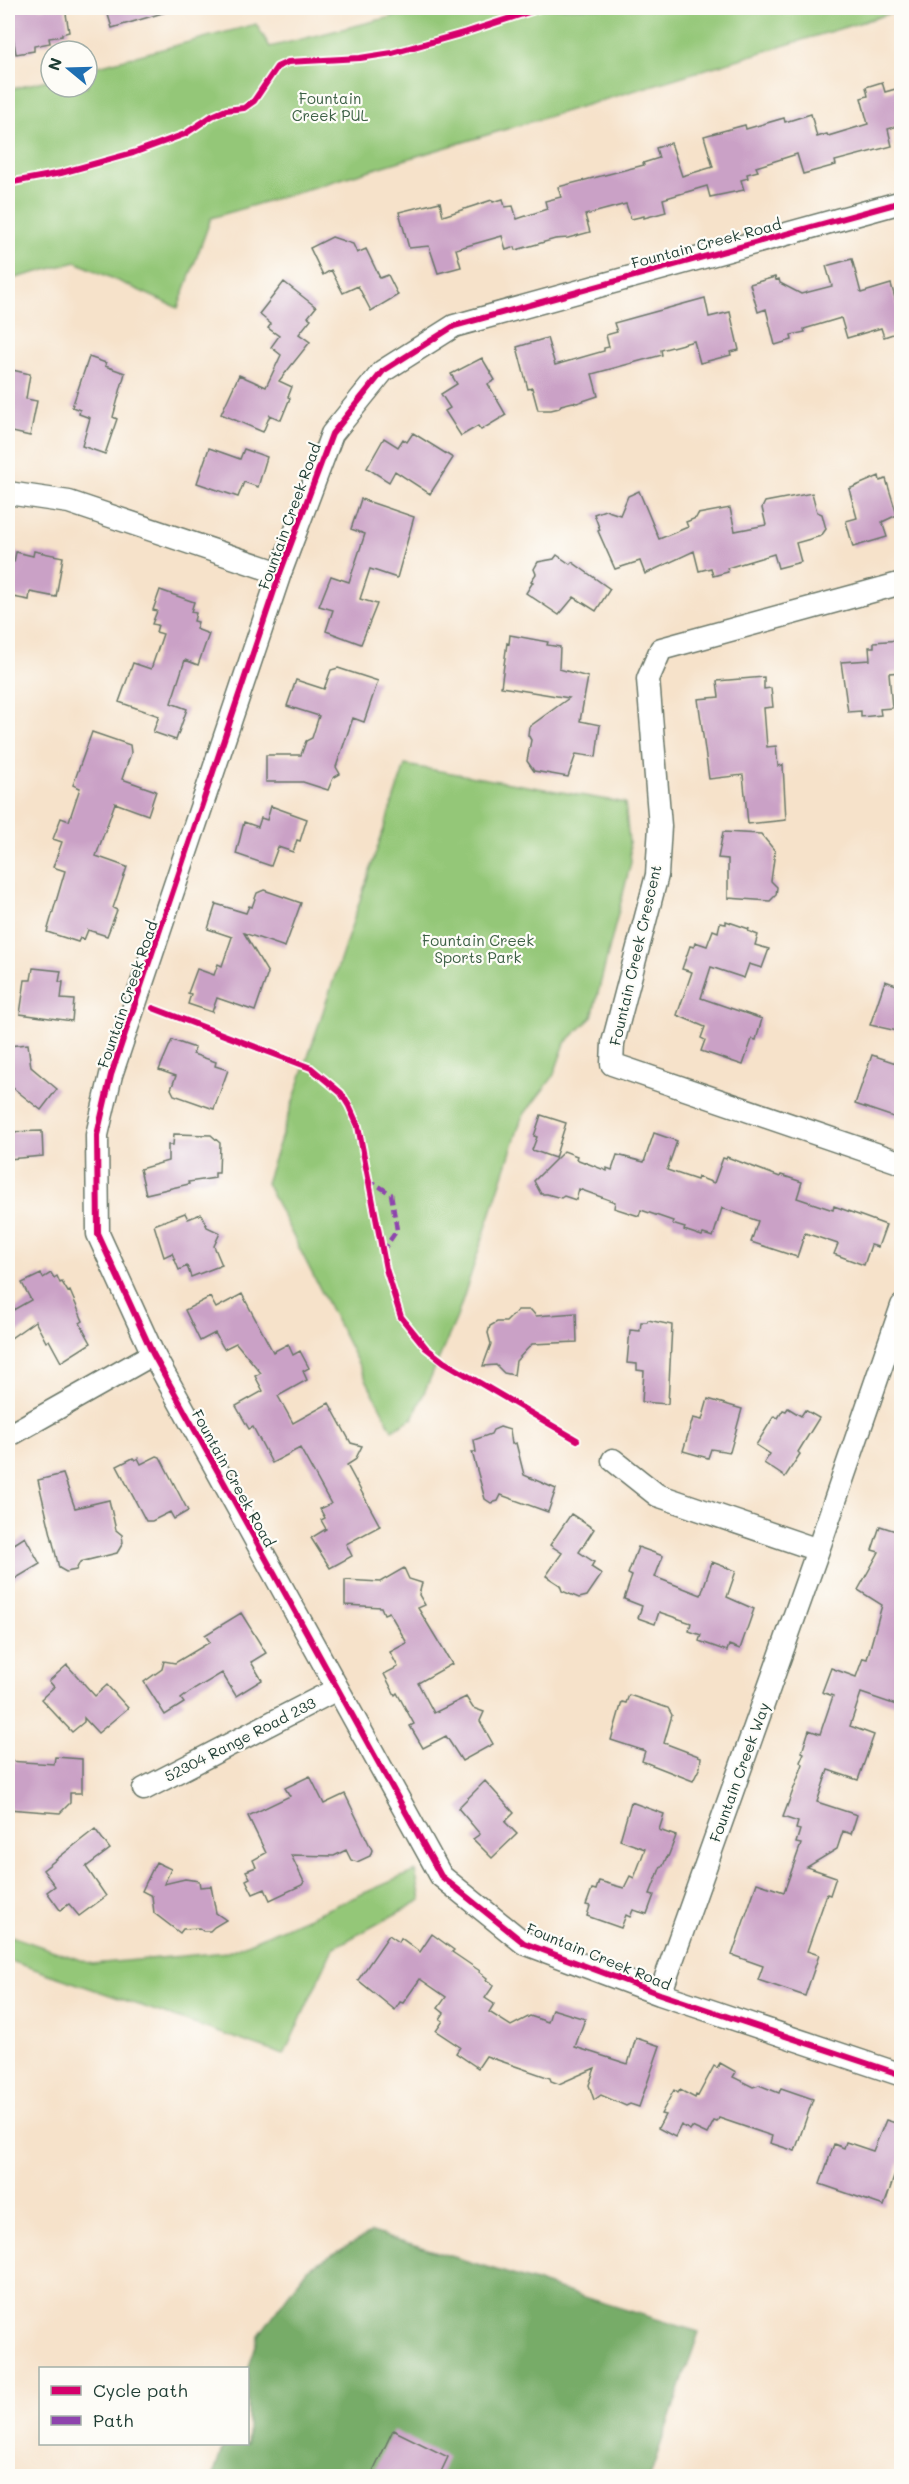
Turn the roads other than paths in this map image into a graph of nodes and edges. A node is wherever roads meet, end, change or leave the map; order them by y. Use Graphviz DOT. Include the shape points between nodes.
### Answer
graph roads {
  1 [pos="902,202"];
  2 [pos="8,493"];
  3 [pos="280,573"];
  4 [pos="902,583"];
  5 [pos="902,1163"];
  6 [pos="902,1306"];
  7 [pos="153,1354"];
  8 [pos="8,1436"];
  9 [pos="613,1460"];
  10 [pos="818,1550"];
  11 [pos="337,1689"];
  12 [pos="144,1789"];
  13 [pos="660,1994"];
  14 [pos="902,2075"];
  1 -- 3 [label="street, Fountain Creek Road" via="454,326 383,371 332,434"];
  2 -- 3 [label="street, Fountain Creek Road" via="69,502"];
  3 -- 7 [label="street, Fountain Creek Road" via="111,1075 97,1135 98,1234"];
  4 -- 5 [label="street, Fountain Creek Crescent" via="661,649 648,679 660,826 657,875 613,1043 612,1064"];
  6 -- 10 [label="street, Fountain Creek Way"];
  7 -- 8 [label="street"];
  7 -- 11 [label="street, Fountain Creek Road"];
  9 -- 10 [label="street" via="657,1495"];
  10 -- 13 [label="street, Fountain Creek Way"];
  11 -- 12 [label="street, 52304 Range Road 233"];
  11 -- 13 [label="street, Fountain Creek Road" via="441,1876 524,1943"];
  13 -- 14 [label="street, Fountain Creek Road"];
}
